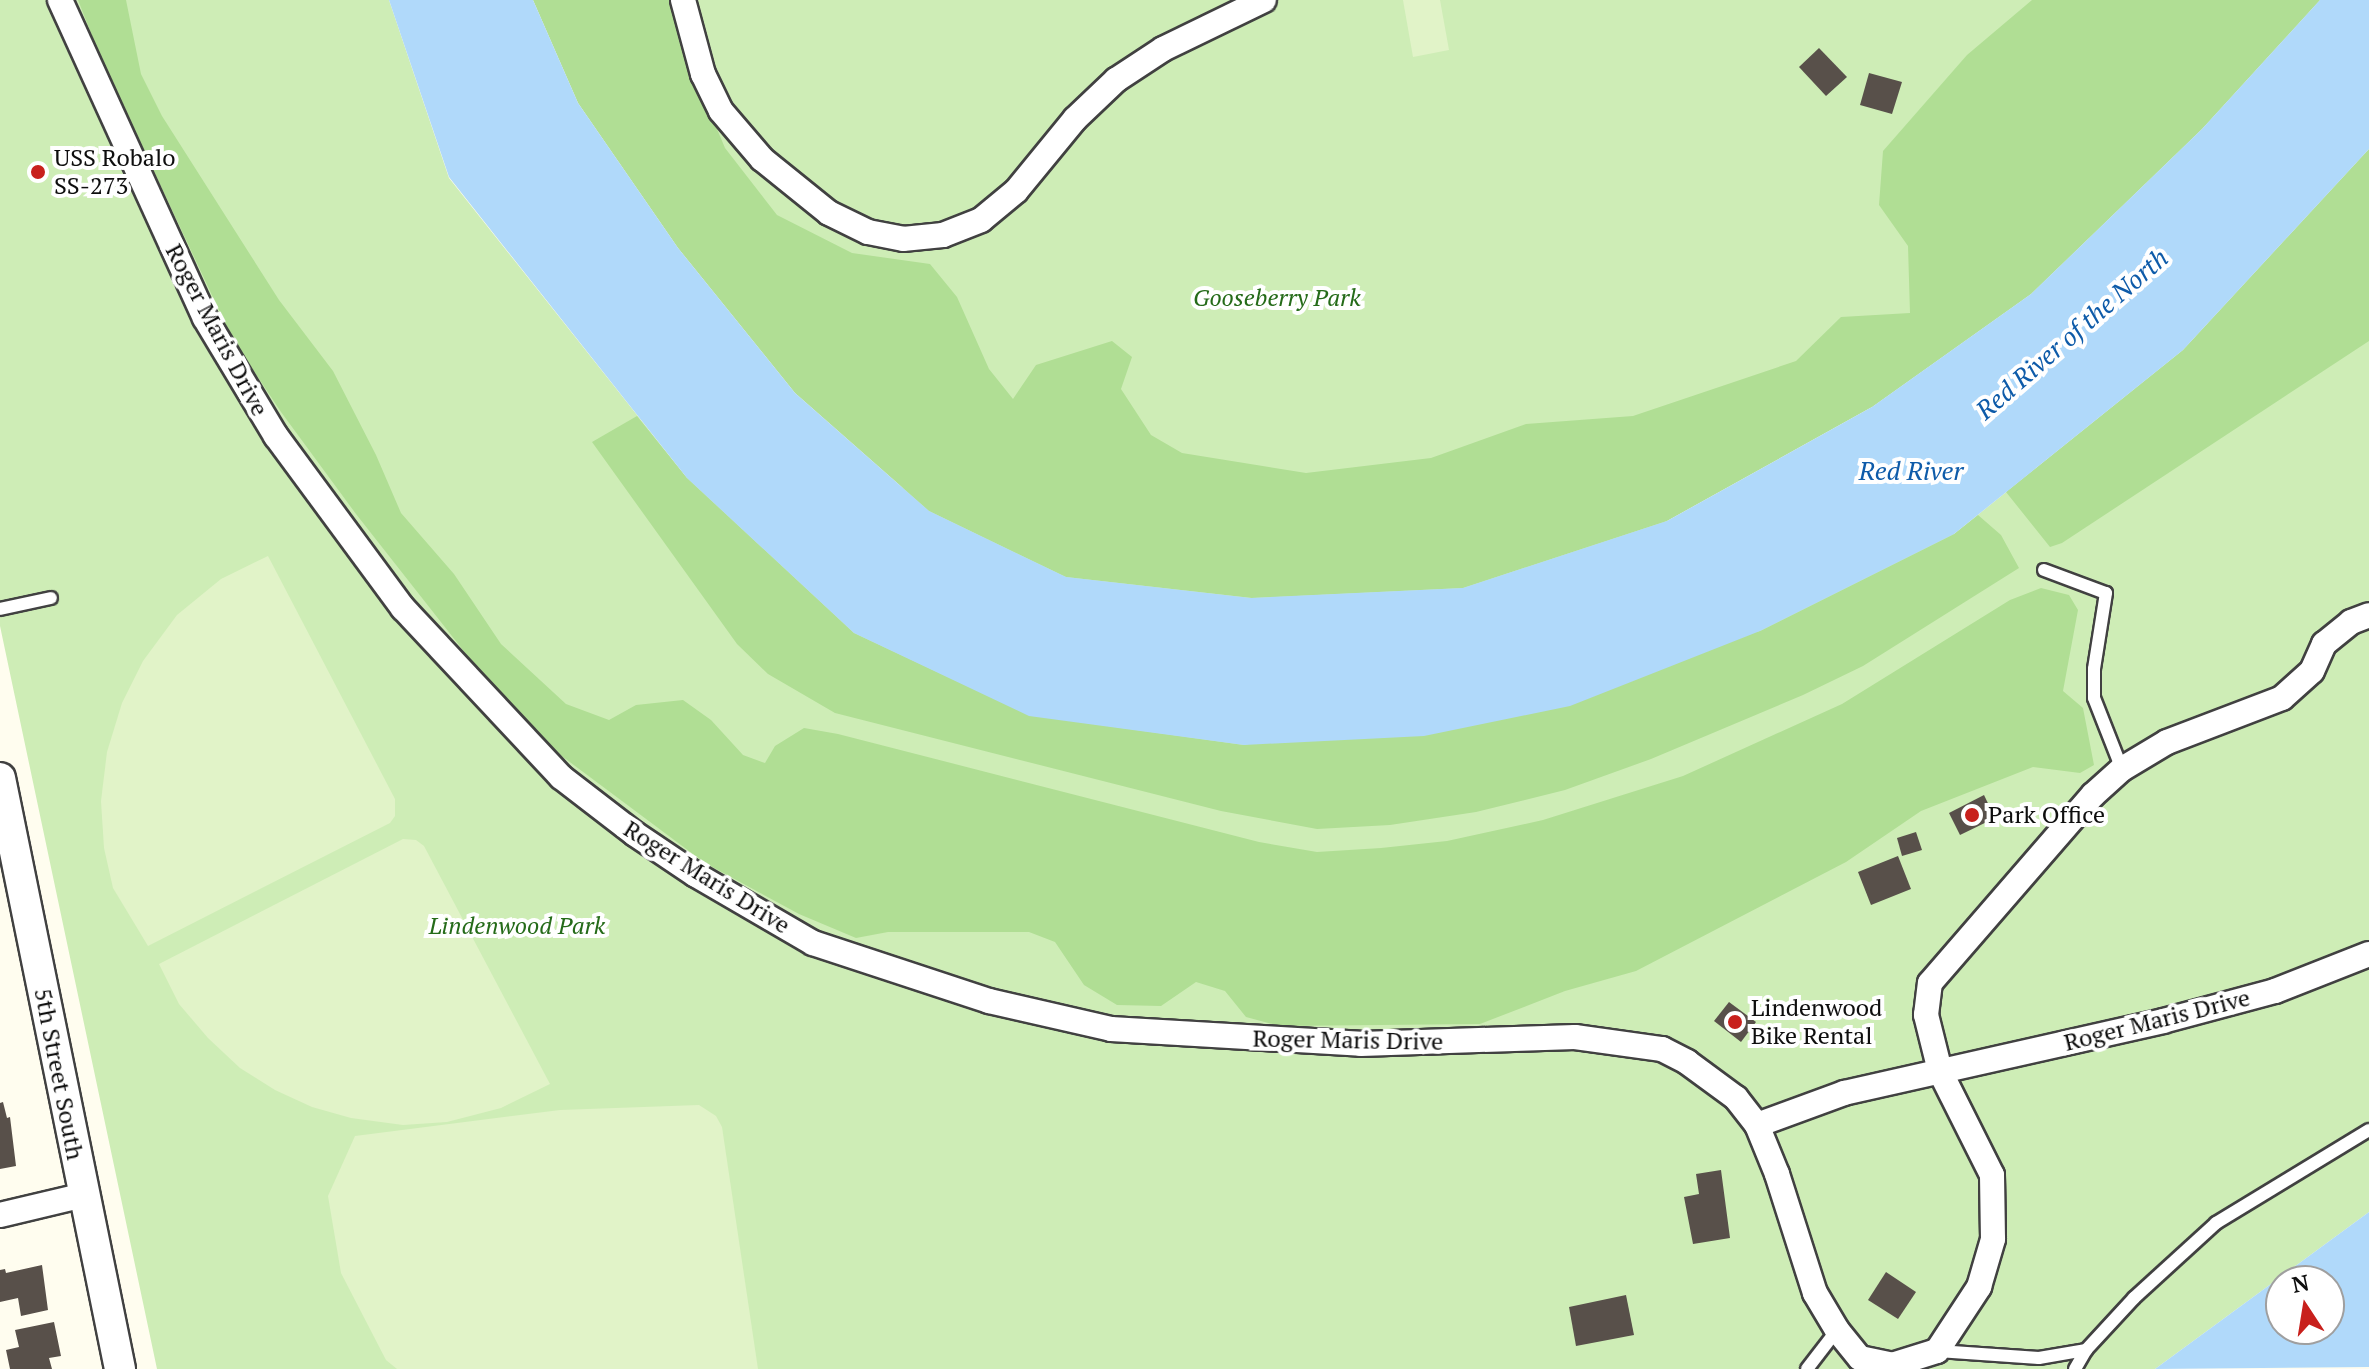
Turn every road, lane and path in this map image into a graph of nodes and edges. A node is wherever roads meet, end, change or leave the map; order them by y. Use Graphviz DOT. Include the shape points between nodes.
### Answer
graph roads {
  1 [pos="60,0"];
  2 [pos="683,0"];
  3 [pos="1264,0"];
  4 [pos="2044,570"];
  5 [pos="51,598"];
  6 [pos="0,609"];
  7 [pos="2369,615"];
  8 [pos="2122,769"];
  9 [pos="0,778"];
  10 [pos="2369,954"];
  11 [pos="1940,1071"];
  12 [pos="1757,1125"];
  13 [pos="2369,1130"];
  14 [pos="84,1195"];
  15 [pos="0,1215"];
  16 [pos="1837,1330"];
  17 [pos="2086,1350"];
  18 [pos="1937,1351"];
  19 [pos="120,1369"];
  20 [pos="1807,1369"];
  21 [pos="2075,1369"];
  1 -- 12 [label="street, Roger Maris Drive" via="205,318 276,436 403,608 509,725 561,777 696,875 813,943 1005,1004 1111,1029 1361,1044 1575,1037 1662,1049 1736,1098"];
  2 -- 3 [label="street" via="703,74 721,111 762,159 829,213 868,232 903,239 943,235 981,220 1016,191 1075,119 1116,80 1163,49"];
  4 -- 8 [label="lane" via="2106,593 2094,698"];
  5 -- 6 [label="lane"];
  7 -- 8 [label="street" via="2324,644 2312,671 2282,698 2167,742"];
  8 -- 11 [label="street" via="2093,795 1930,983 1926,1015"];
  9 -- 14 [label="street, 5th Street South"];
  10 -- 11 [label="street, Roger Maris Drive" via="2275,991"];
  11 -- 12 [label="street, Roger Maris Drive" via="1844,1093"];
  11 -- 18 [label="street" via="1992,1175 1993,1239 1979,1287"];
  12 -- 16 [label="street, Roger Maris Drive" via="1815,1293"];
  13 -- 17 [label="lane" via="2216,1223"];
  14 -- 15 [label="street"];
  14 -- 19 [label="street, 5th Street South"];
  16 -- 18 [label="street, Roger Maris Drive" via="1860,1358 1892,1365"];
  16 -- 20 [label="lane"];
  17 -- 18 [label="lane" via="2039,1358"];
  17 -- 21 [label="lane"];
}
